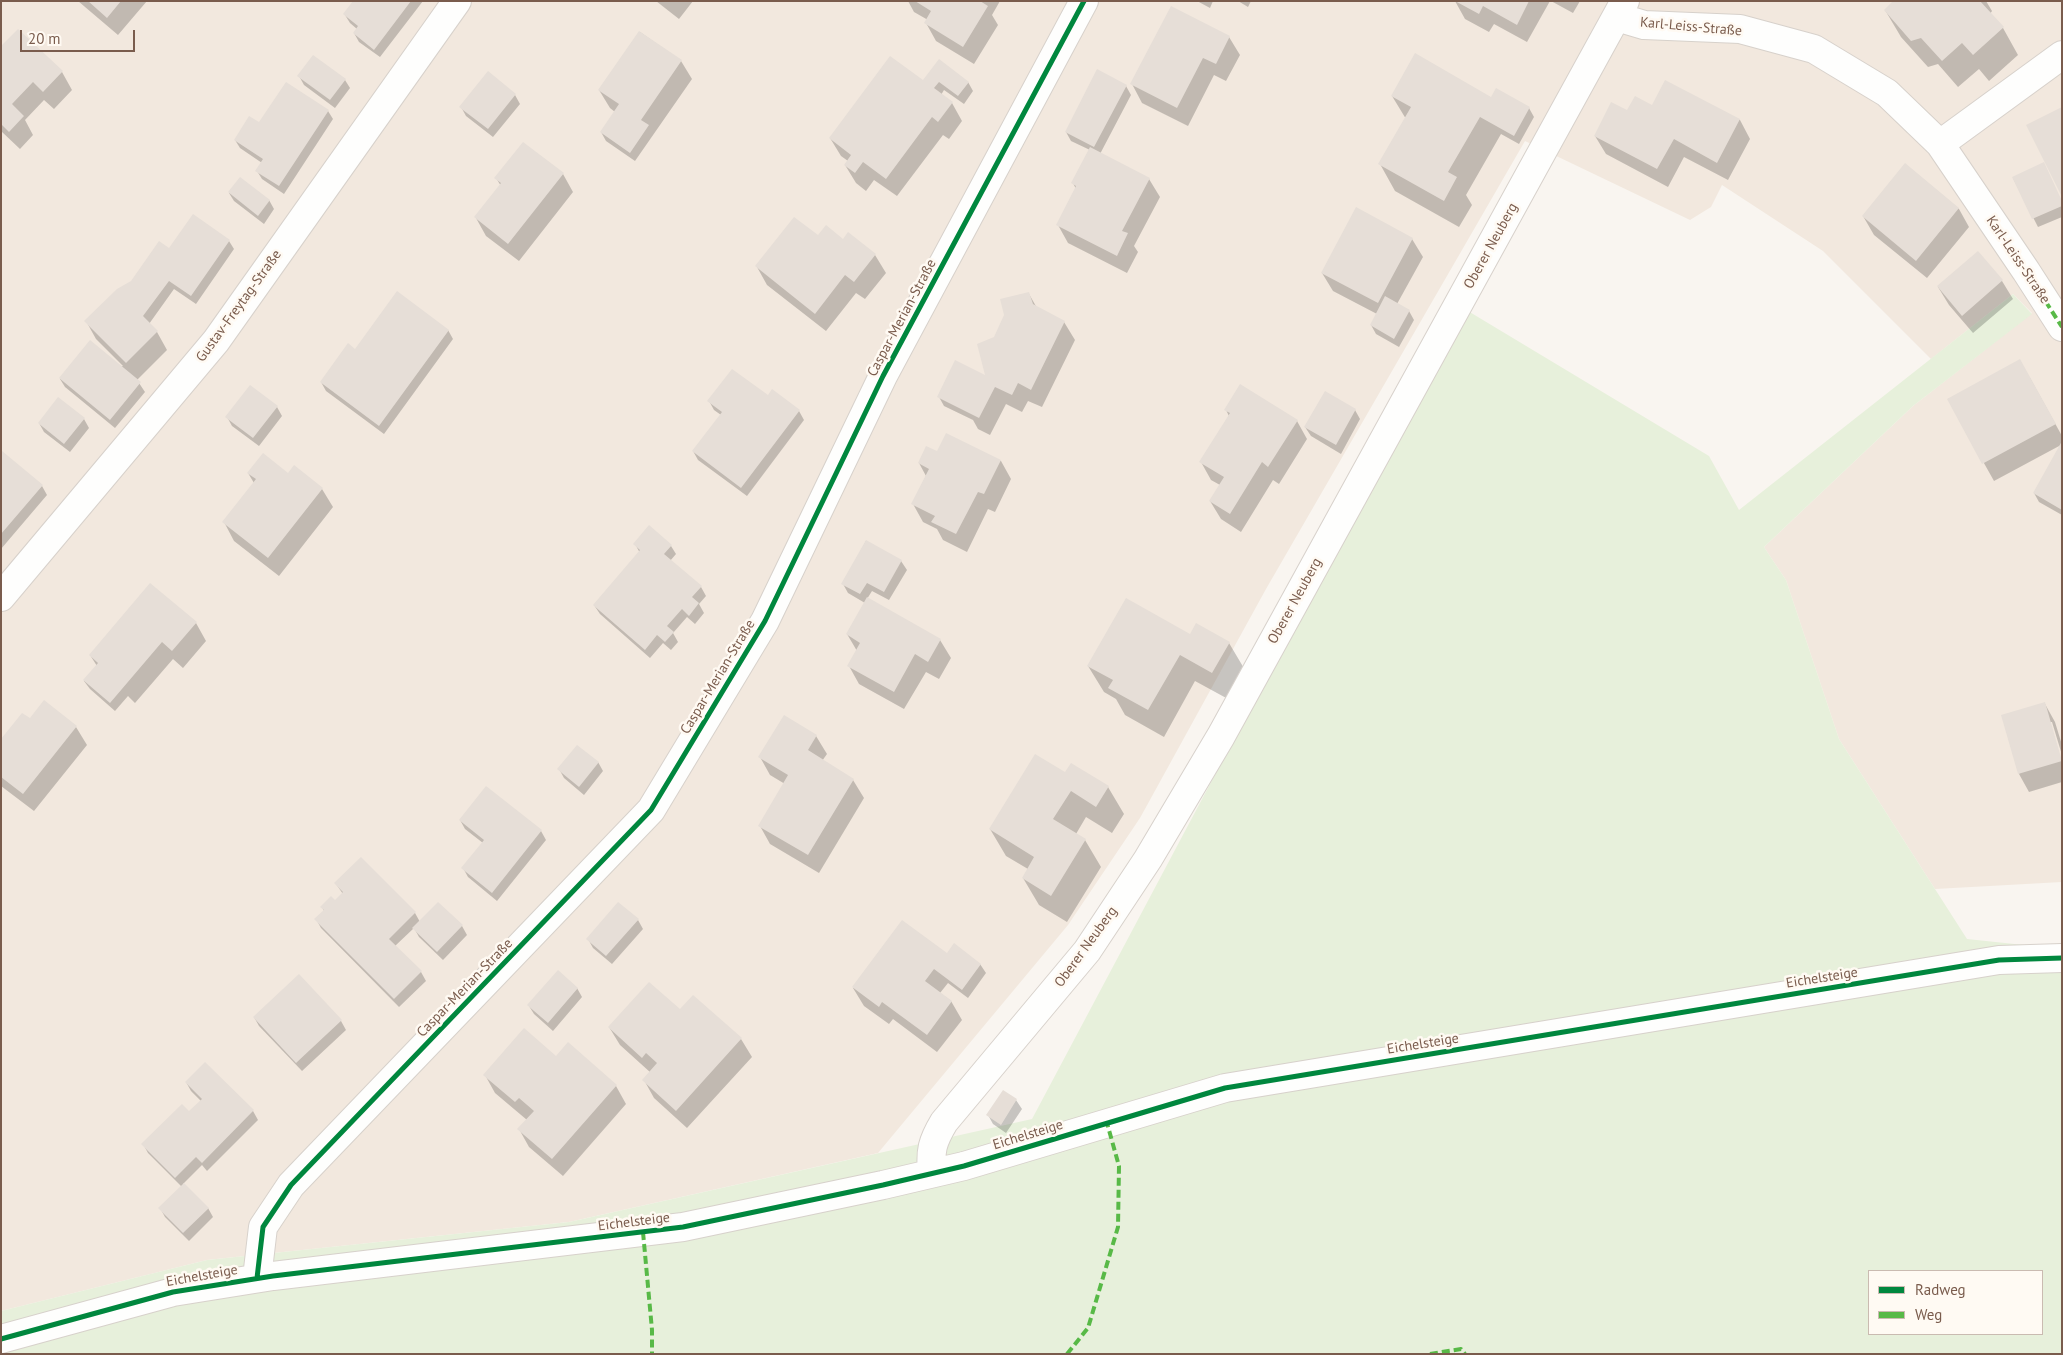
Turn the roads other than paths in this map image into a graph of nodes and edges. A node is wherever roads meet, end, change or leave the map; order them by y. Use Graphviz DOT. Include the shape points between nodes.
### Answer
graph roads {
  1 [pos="457,1"];
  2 [pos="1084,1"];
  3 [pos="1621,9"];
  4 [pos="2062,55"];
  5 [pos="1940,144"];
  6 [pos="2062,327"];
  7 [pos="1,597"];
  8 [pos="2062,958"];
  9 [pos="932,1173"];
  10 [pos="256,1278"];
  11 [pos="1,1339"];
  1 -- 7 [label="street, Gustav-Freytag-Straße" via="216,341"];
  2 -- 10 [label="street, Caspar-Merian-Straße" via="883,376 765,621 651,810 291,1186 263,1227"];
  3 -- 5 [label="street, Karl-Leiss-Straße" via="1644,25 1740,29 1814,49 1887,93"];
  3 -- 9 [label="street, Oberer Neuberg" via="1212,752 1087,951 944,1122 930,1153"];
  4 -- 5 [label="street"];
  5 -- 6 [label="street, Karl-Leiss-Straße"];
  8 -- 9 [label="street, Eichelsteige" via="2000,960 1225,1088"];
  9 -- 10 [label="street, Eichelsteige" via="683,1227"];
  10 -- 11 [label="street, Eichelsteige" via="173,1292"];
}
